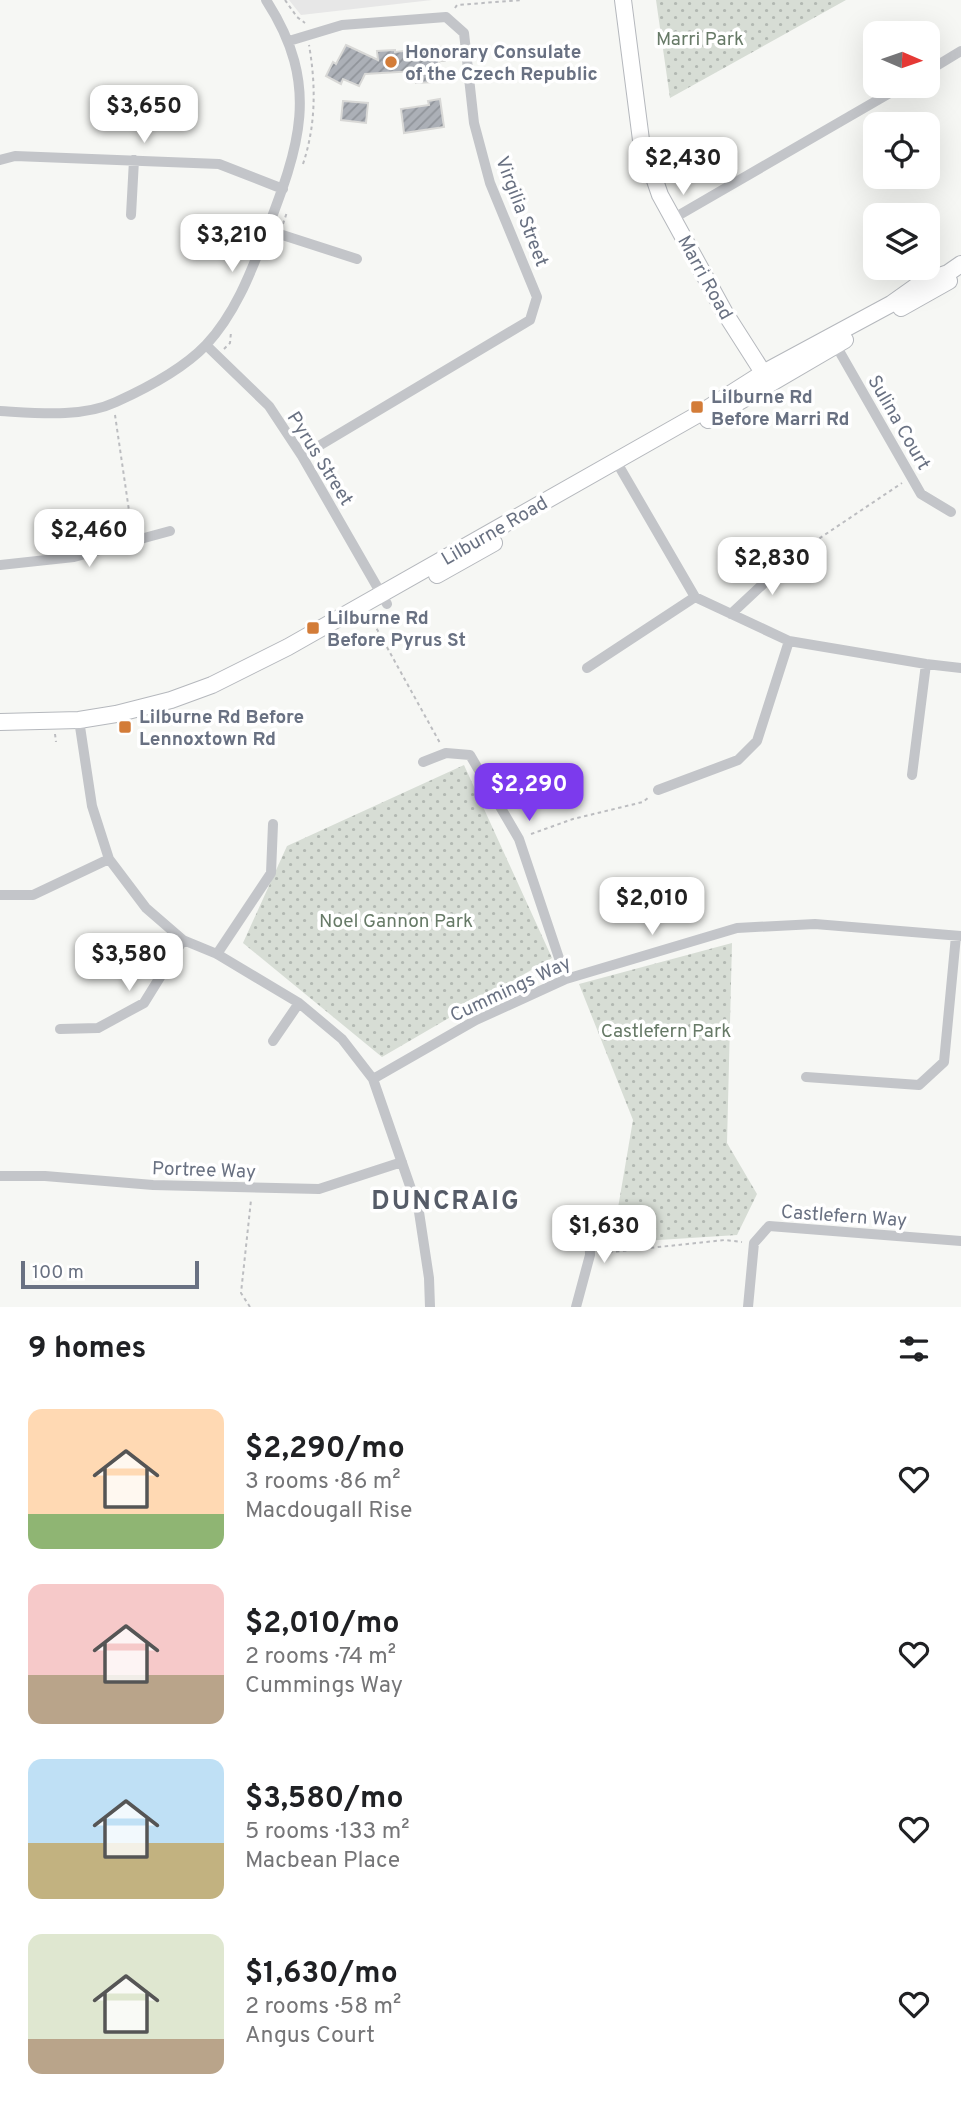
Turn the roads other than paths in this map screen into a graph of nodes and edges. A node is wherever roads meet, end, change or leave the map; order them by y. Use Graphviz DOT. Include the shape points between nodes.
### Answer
graph roads {
  1 [pos="267,0"];
  2 [pos="623,0"];
  3 [pos="289,41"];
  4 [pos="961,51"];
  5 [pos="940,64"];
  6 [pos="881,98"];
  7 [pos="0,160"];
  8 [pos="134,160"];
  9 [pos="283,189"];
  10 [pos="131,215"];
  11 [pos="674,218"];
  12 [pos="267,230"];
  13 [pos="357,258"];
  14 [pos="961,264"];
  15 [pos="961,276"];
  16 [pos="833,341"];
  17 [pos="206,345"];
  18 [pos="767,379"];
  19 [pos="0,411"];
  20 [pos="302,456"];
  21 [pos="618,465"];
  22 [pos="951,512"];
  23 [pos="170,531"];
  24 [pos="792,556"];
  25 [pos="0,565"];
  26 [pos="695,597"];
  27 [pos="384,599"];
  28 [pos="731,614"];
  29 [pos="789,641"];
  30 [pos="926,664"];
  31 [pos="587,668"];
  32 [pos="961,668"];
  33 [pos="0,722"];
  34 [pos="80,725"];
  35 [pos="0,733"];
  36 [pos="423,761"];
  37 [pos="912,775"];
  38 [pos="657,790"];
  39 [pos="273,824"];
  40 [pos="109,859"];
  41 [pos="0,895"];
  42 [pos="959,936"];
  43 [pos="183,940"];
  44 [pos="216,954"];
  45 [pos="566,979"];
  46 [pos="299,1003"];
  47 [pos="60,1029"];
  48 [pos="273,1041"];
  49 [pos="806,1077"];
  50 [pos="373,1079"];
  51 [pos="402,1162"];
  52 [pos="0,1176"];
  53 [pos="589,1216"];
  54 [pos="961,1241"];
  55 [pos="430,1307"];
  56 [pos="576,1307"];
  57 [pos="748,1307"];
  1 -- 3 [label="street"];
  2 -- 11 [label="street, Marri Road" via="641,140 660,195"];
  3 -- 9 [label="street" via="300,113"];
  3 -- 20 [label="street, Virgilia Street" via="342,24 446,17 464,33 474,123 490,183 537,297 530,320"];
  4 -- 5 [label="street"];
  6 -- 11 [label="street"];
  7 -- 8 [label="street" via="15,156"];
  8 -- 9 [label="street" via="219,164"];
  8 -- 10 [label="street"];
  9 -- 12 [label="street"];
  11 -- 18 [label="street, Marri Road"];
  12 -- 13 [label="street"];
  12 -- 17 [label="street" via="243,290"];
  14 -- 16 [label="street, Lilburne Road" via="922,282"];
  15 -- 16 [label="street, Lilburne Road"];
  16 -- 18 [label="street, Lilburne Road"];
  16 -- 22 [label="street, Sulina Court" via="921,494"];
  17 -- 19 [label="street" via="164,377 113,404 77,411"];
  17 -- 20 [label="street, Pyrus Street" via="269,406"];
  18 -- 21 [label="street, Lilburne Road"];
  20 -- 27 [label="street, Pyrus Street"];
  21 -- 26 [label="street"];
  21 -- 27 [label="street, Lilburne Road"];
  23 -- 25 [label="street" via="74,557"];
  24 -- 28 [label="street"];
  26 -- 28 [label="street"];
  26 -- 31 [label="street"];
  27 -- 34 [label="street, Lilburne Road" via="285,660 190,705 117,725"];
  28 -- 29 [label="street"];
  29 -- 30 [label="street"];
  29 -- 38 [label="street" via="757,741 738,760"];
  30 -- 32 [label="street"];
  30 -- 37 [label="street"];
  33 -- 34 [label="street, Lilburne Road"];
  34 -- 35 [label="street, Lilburne Road"];
  34 -- 40 [label="street" via="92,806"];
  36 -- 45 [label="street" via="446,753 470,755 519,839"];
  39 -- 44 [label="street" via="271,873"];
  40 -- 41 [label="street" via="33,895"];
  40 -- 43 [label="street" via="146,908"];
  42 -- 45 [label="street, Cummings Way" via="815,925 737,928"];
  42 -- 49 [label="street" via="944,1062 919,1085"];
  43 -- 44 [label="street"];
  43 -- 47 [label="street" via="144,1003 98,1028"];
  44 -- 46 [label="street"];
  45 -- 50 [label="street, Cummings Way" via="476,1020"];
  46 -- 48 [label="street"];
  46 -- 50 [label="street" via="342,1039"];
  50 -- 51 [label="street"];
  51 -- 52 [label="street, Portree Way" via="319,1189"];
  51 -- 55 [label="street" via="419,1212"];
  53 -- 56 [label="street" via="590,1255"];
  54 -- 57 [label="street, Castlefern Way" via="769,1226 754,1243"];
}
